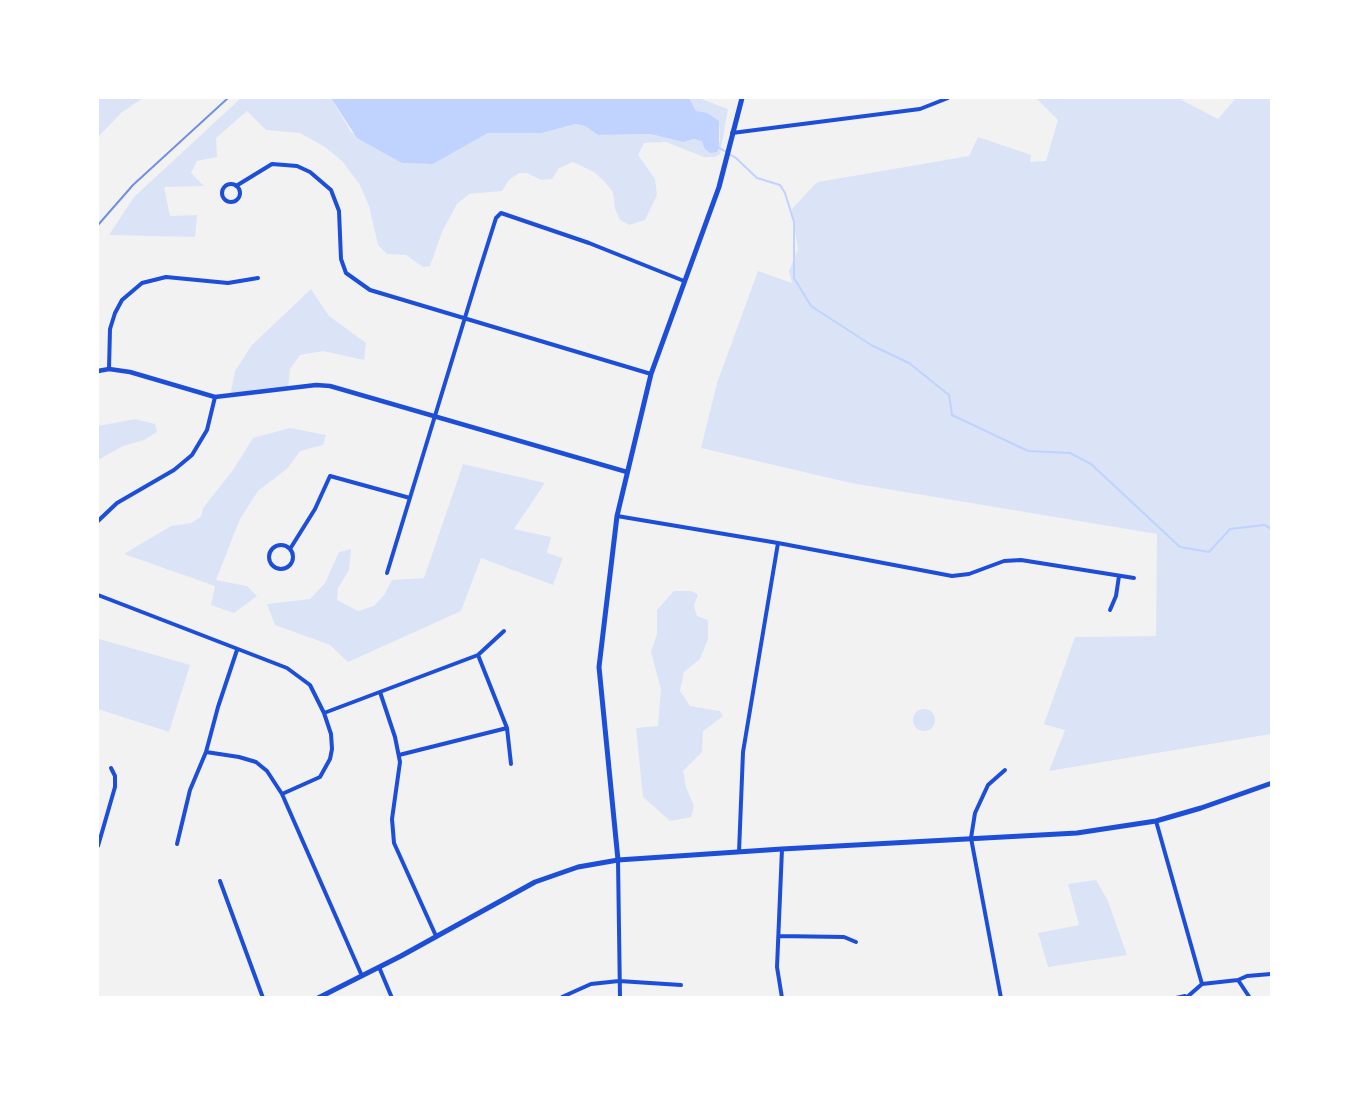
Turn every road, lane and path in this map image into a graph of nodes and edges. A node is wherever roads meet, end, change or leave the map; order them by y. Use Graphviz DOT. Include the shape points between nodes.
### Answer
graph roads {
  1 [pos="742,98"];
  2 [pos="948,98"];
  3 [pos="732,133"];
  4 [pos="236,186"];
  5 [pos="258,278"];
  6 [pos="684,281"];
  7 [pos="466,318"];
  8 [pos="109,369"];
  9 [pos="98,371"];
  10 [pos="651,374"];
  11 [pos="215,397"];
  12 [pos="435,417"];
  13 [pos="627,472"];
  14 [pos="410,498"];
  15 [pos="617,516"];
  16 [pos="98,521"];
  17 [pos="778,543"];
  18 [pos="290,549"];
  19 [pos="387,573"];
  20 [pos="1120,576"];
  21 [pos="1134,578"];
  22 [pos="98,595"];
  23 [pos="1110,610"];
  24 [pos="504,631"];
  25 [pos="237,650"];
  26 [pos="478,655"];
  27 [pos="380,692"];
  28 [pos="324,712"];
  29 [pos="507,728"];
  30 [pos="206,752"];
  31 [pos="399,755"];
  32 [pos="511,764"];
  33 [pos="111,768"];
  34 [pos="1005,770"];
  35 [pos="1272,783"];
  36 [pos="282,794"];
  37 [pos="1156,821"];
  38 [pos="99,835"];
  39 [pos="971,838"];
  40 [pos="177,844"];
  41 [pos="98,846"];
  42 [pos="782,849"];
  43 [pos="739,852"];
  44 [pos="618,860"];
  45 [pos="220,881"];
  46 [pos="436,936"];
  47 [pos="779,936"];
  48 [pos="856,942"];
  49 [pos="379,967"];
  50 [pos="1271,974"];
  51 [pos="362,975"];
  52 [pos="1238,980"];
  53 [pos="619,981"];
  54 [pos="1202,984"];
  55 [pos="681,985"];
  56 [pos="562,997"];
  57 [pos="1185,997"];
  58 [pos="263,998"];
  59 [pos="318,998"];
  60 [pos="392,998"];
  61 [pos="620,998"];
  62 [pos="782,998"];
  63 [pos="1001,998"];
  64 [pos="1176,998"];
  65 [pos="1250,998"];
  1 -- 3 [label="main road"];
  2 -- 3 [label="street" via="920,109"];
  3 -- 6 [label="main road" via="719,187"];
  4 -- 4 [label="street" via="224,187 225,200 237,199"];
  4 -- 7 [label="street" via="261,169 281,163 297,166 332,190 339,211 341,259 346,273 370,290"];
  5 -- 8 [label="street" via="228,284 166,276 142,283 122,300 115,313 110,329"];
  6 -- 7 [label="street" via="501,213 496,218"];
  6 -- 10 [label="main road"];
  7 -- 10 [label="street"];
  7 -- 12 [label="street"];
  8 -- 9 [label="street"];
  8 -- 11 [label="street"];
  10 -- 13 [label="main road"];
  11 -- 12 [label="street" via="330,386"];
  11 -- 16 [label="street" via="207,430 192,455 117,503"];
  12 -- 13 [label="street"];
  12 -- 14 [label="street"];
  13 -- 15 [label="main road"];
  14 -- 18 [label="street" via="330,476"];
  14 -- 19 [label="street"];
  15 -- 17 [label="street"];
  15 -- 44 [label="main road" via="599,667"];
  17 -- 20 [label="street" via="952,576 1021,560"];
  17 -- 43 [label="street" via="743,752"];
  18 -- 18 [label="street" via="283,545 272,549 269,556 273,567 290,566"];
  20 -- 21 [label="street"];
  20 -- 23 [label="street"];
  22 -- 25 [label="street"];
  24 -- 26 [label="street"];
  25 -- 28 [label="street" via="301,676"];
  25 -- 30 [label="street"];
  26 -- 27 [label="street"];
  26 -- 29 [label="street"];
  27 -- 28 [label="street"];
  27 -- 31 [label="street"];
  28 -- 36 [label="street" via="331,734 330,759 320,777"];
  29 -- 31 [label="street"];
  29 -- 32 [label="street"];
  30 -- 36 [label="street" via="256,762"];
  30 -- 40 [label="street" via="190,790"];
  31 -- 46 [label="street" via="392,819 394,843"];
  33 -- 38 [label="street" via="115,787"];
  34 -- 39 [label="street" via="988,785 975,813"];
  35 -- 37 [label="main road"];
  36 -- 51 [label="street"];
  37 -- 39 [label="main road" via="1077,833"];
  37 -- 54 [label="street"];
  38 -- 41 [label="street"];
  39 -- 42 [label="main road"];
  39 -- 63 [label="street"];
  42 -- 43 [label="main road"];
  42 -- 47 [label="street"];
  43 -- 44 [label="main road"];
  44 -- 46 [label="main road" via="578,867 535,882"];
  44 -- 53 [label="street"];
  45 -- 58 [label="street"];
  46 -- 49 [label="main road"];
  47 -- 48 [label="street" via="844,937"];
  47 -- 62 [label="street"];
  49 -- 51 [label="main road"];
  49 -- 60 [label="street"];
  50 -- 52 [label="street"];
  51 -- 59 [label="main road"];
  52 -- 54 [label="street"];
  52 -- 65 [label="street"];
  53 -- 55 [label="street"];
  53 -- 56 [label="street" via="591,984"];
  53 -- 61 [label="street"];
  54 -- 57 [label="street"];
  57 -- 64 [label="street"];
}
